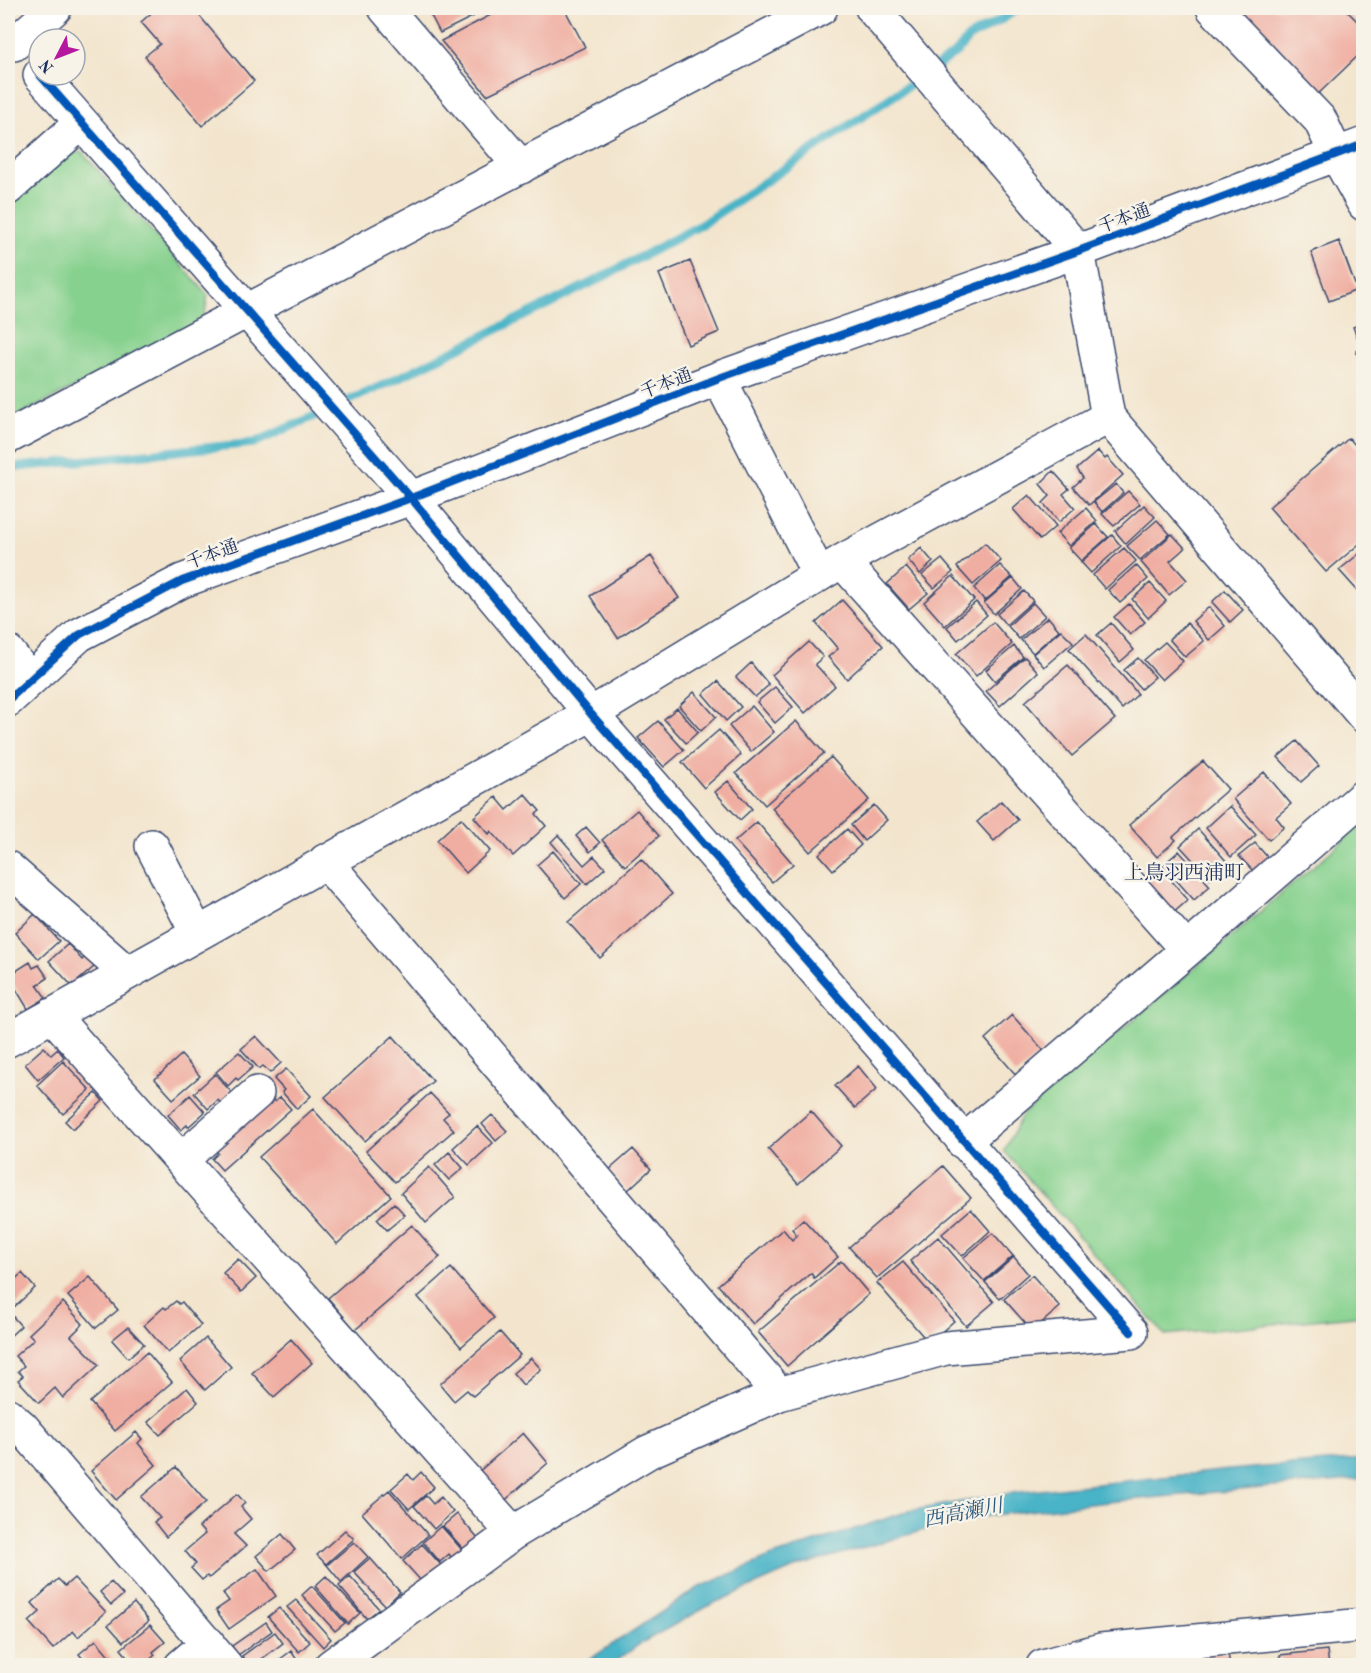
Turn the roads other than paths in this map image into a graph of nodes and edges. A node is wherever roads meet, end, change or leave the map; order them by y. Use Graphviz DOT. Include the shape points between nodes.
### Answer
graph roads {
  1 [pos="55,8"];
  2 [pos="386,8"];
  3 [pos="821,8"];
  4 [pos="872,8"];
  5 [pos="1213,8"];
  6 [pos="11,40"];
  7 [pos="27,59"];
  8 [pos="51,87"];
  9 [pos="81,123"];
  10 [pos="1350,150"];
  11 [pos="520,167"];
  12 [pos="8,188"];
  13 [pos="1364,204"];
  14 [pos="1078,251"];
  15 [pos="246,311"];
  16 [pos="719,378"];
  17 [pos="1108,417"];
  18 [pos="8,437"];
  19 [pos="411,498"];
  20 [pos="831,568"];
  21 [pos="8,652"];
  22 [pos="19,690"];
  23 [pos="591,714"];
  24 [pos="1364,716"];
  25 [pos="1364,795"];
  26 [pos="152,846"];
  27 [pos="325,861"];
  28 [pos="8,868"];
  29 [pos="197,933"];
  30 [pos="1187,950"];
  31 [pos="127,973"];
  32 [pos="52,1015"];
  33 [pos="8,1040"];
  34 [pos="257,1093"];
  35 [pos="963,1142"];
  36 [pos="181,1160"];
  37 [pos="779,1394"];
  38 [pos="12,1428"];
  39 [pos="513,1533"];
  40 [pos="1364,1625"];
  41 [pos="217,1654"];
  42 [pos="181,1665"];
  43 [pos="331,1665"];
  44 [pos="1043,1665"];
  1 -- 6 [label="street"];
  2 -- 11 [label="street"];
  3 -- 11 [label="street"];
  4 -- 14 [label="street"];
  5 -- 10 [label="street"];
  6 -- 7 [label="street"];
  8 -- 9 [label="street"];
  9 -- 12 [label="street"];
  9 -- 15 [label="street"];
  10 -- 13 [label="street"];
  10 -- 14 [label="street, 千本通"];
  11 -- 15 [label="street"];
  14 -- 16 [label="street, 千本通"];
  14 -- 17 [label="street"];
  15 -- 18 [label="street"];
  15 -- 19 [label="street"];
  16 -- 19 [label="street, 千本通"];
  16 -- 20 [label="street"];
  17 -- 20 [label="street"];
  17 -- 24 [label="street"];
  19 -- 22 [label="street, 千本通" via="182,581 79,635"];
  19 -- 23 [label="street"];
  20 -- 23 [label="street"];
  20 -- 30 [label="street"];
  21 -- 22 [label="street"];
  23 -- 27 [label="street"];
  23 -- 35 [label="street"];
  25 -- 30 [label="street"];
  26 -- 29 [label="street"];
  27 -- 29 [label="street"];
  27 -- 37 [label="street"];
  28 -- 31 [label="street"];
  29 -- 31 [label="street"];
  30 -- 35 [label="street"];
  31 -- 32 [label="street"];
  32 -- 33 [label="street"];
  32 -- 36 [label="street"];
  34 -- 36 [label="street"];
  35 -- 37 [label="street" via="1131,1332 946,1348"];
  36 -- 39 [label="street"];
  37 -- 39 [label="street" via="648,1452"];
  38 -- 41 [label="street"];
  39 -- 43 [label="street"];
  40 -- 44 [label="street" via="1101,1650"];
  41 -- 42 [label="street"];
}
